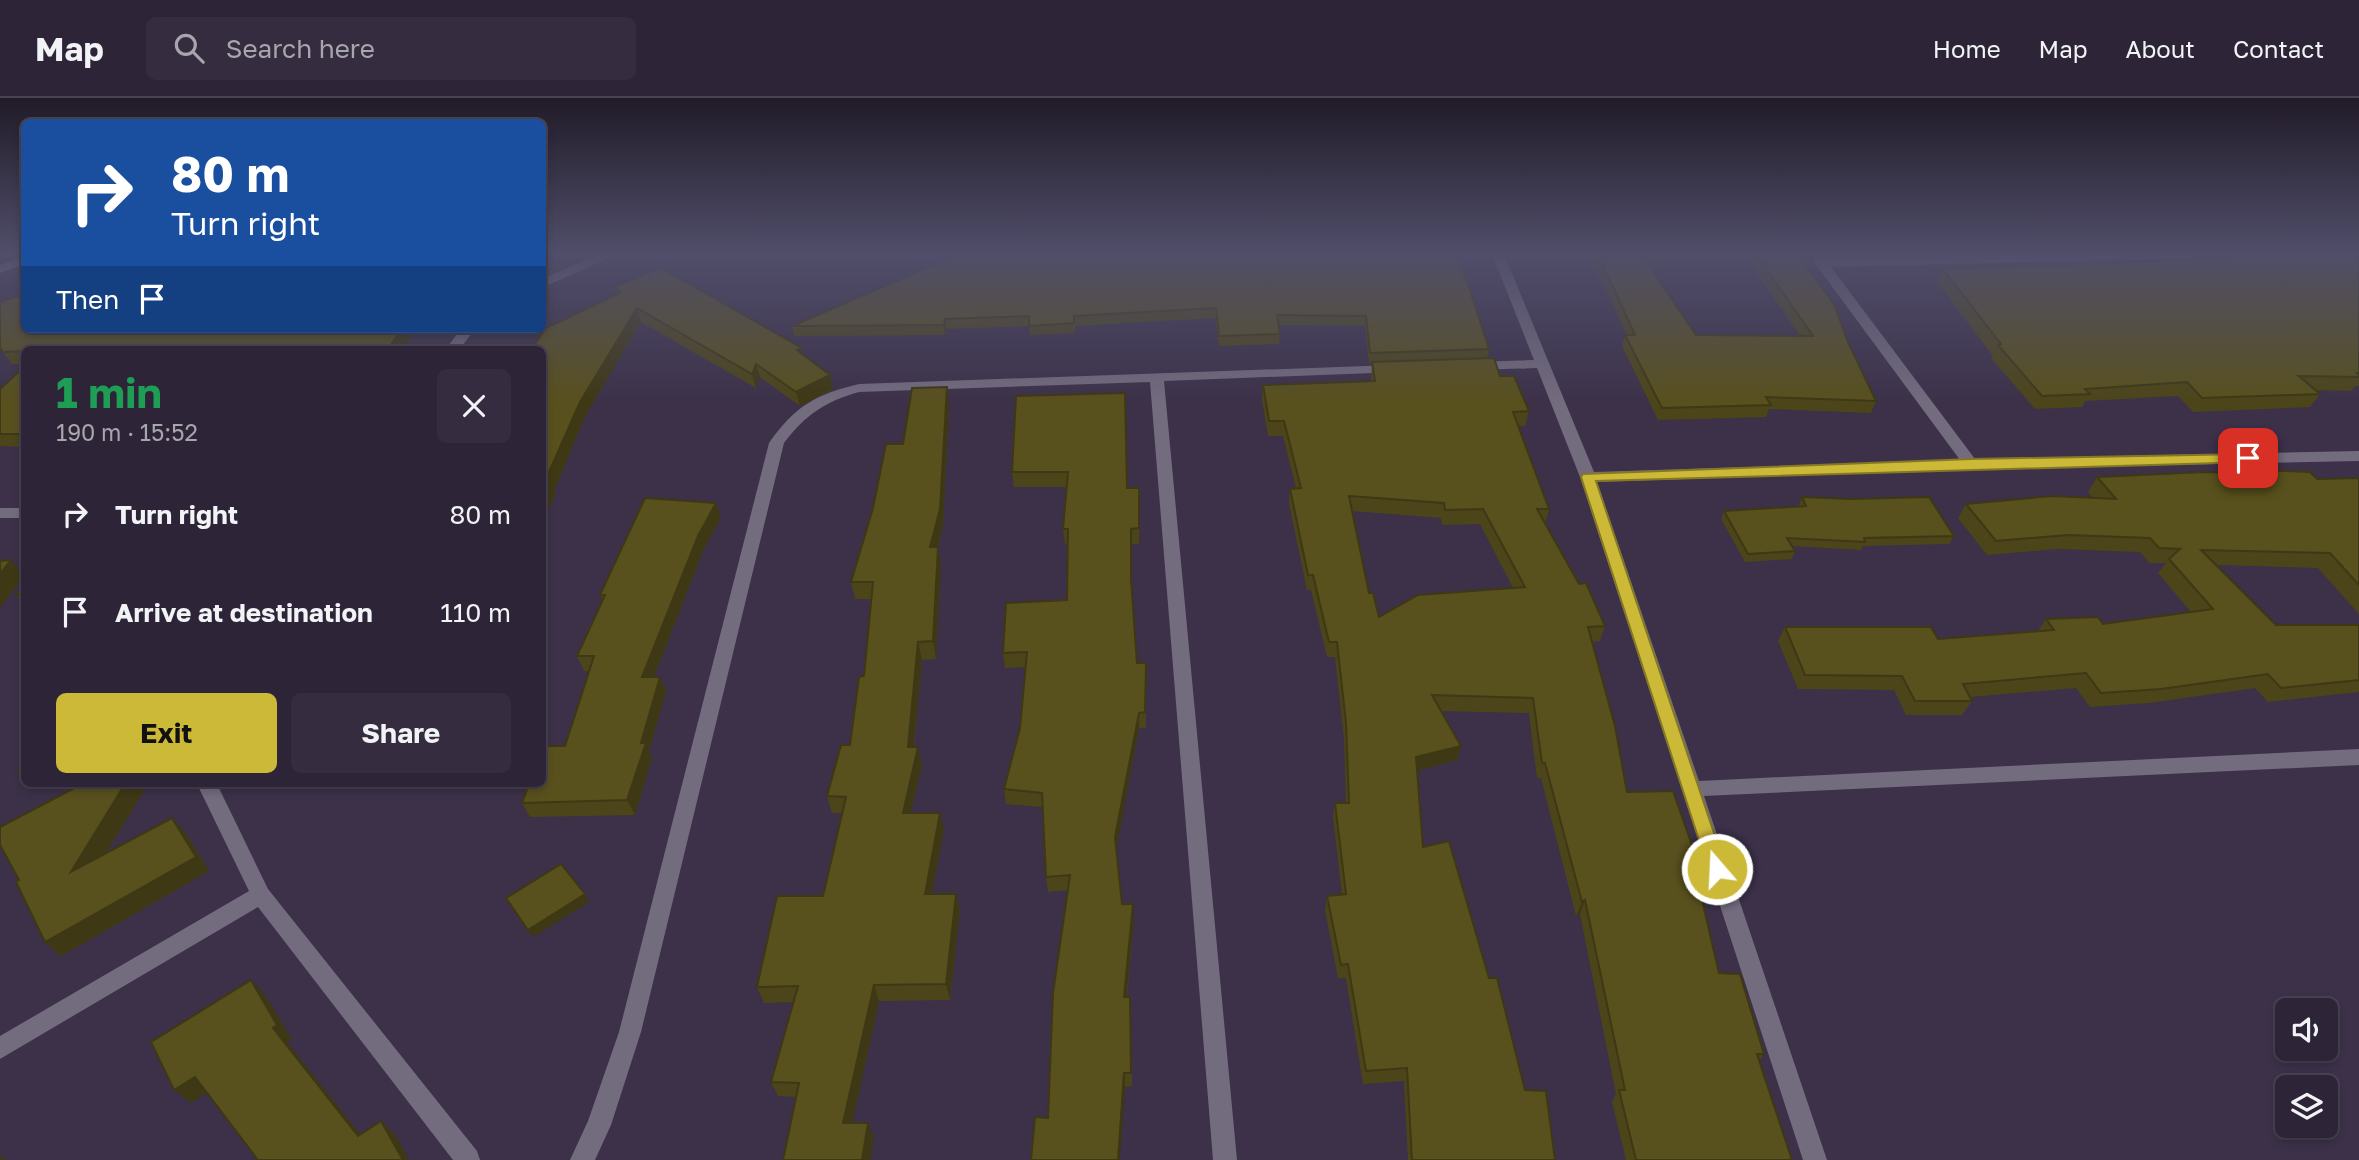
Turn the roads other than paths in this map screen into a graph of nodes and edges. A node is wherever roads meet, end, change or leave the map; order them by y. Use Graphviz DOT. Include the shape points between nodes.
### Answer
graph roads {
  1 [pos="1518,304"];
  2 [pos="1852,304"];
  3 [pos="1541,363"];
  4 [pos="1459,367"];
  5 [pos="1418,368"];
  6 [pos="1157,378"];
  7 [pos="2359,456"];
  8 [pos="1971,464"];
  9 [pos="1588,477"];
  10 [pos="0,513"];
  11 [pos="21,513"];
  12 [pos="2359,757"];
  13 [pos="208,787"];
  14 [pos="1690,789"];
  15 [pos="261,895"];
  16 [pos="0,1048"];
  17 [pos="468,1160"];
  18 [pos="582,1160"];
  19 [pos="1225,1160"];
  20 [pos="1815,1160"];
  1 -- 3 [label="street"];
  2 -- 8 [label="street"];
  3 -- 4 [label="street"];
  3 -- 9 [label="street"];
  5 -- 6 [label="street"];
  6 -- 18 [label="street" via="859,388 812,403 794,419 777,443 630,1032 600,1125"];
  6 -- 19 [label="street"];
  7 -- 8 [label="street"];
  8 -- 9 [label="street"];
  9 -- 14 [label="street"];
  10 -- 11 [label="street"];
  12 -- 14 [label="street"];
  13 -- 15 [label="street"];
  14 -- 20 [label="street"];
  15 -- 16 [label="street"];
  15 -- 17 [label="street"];
}
